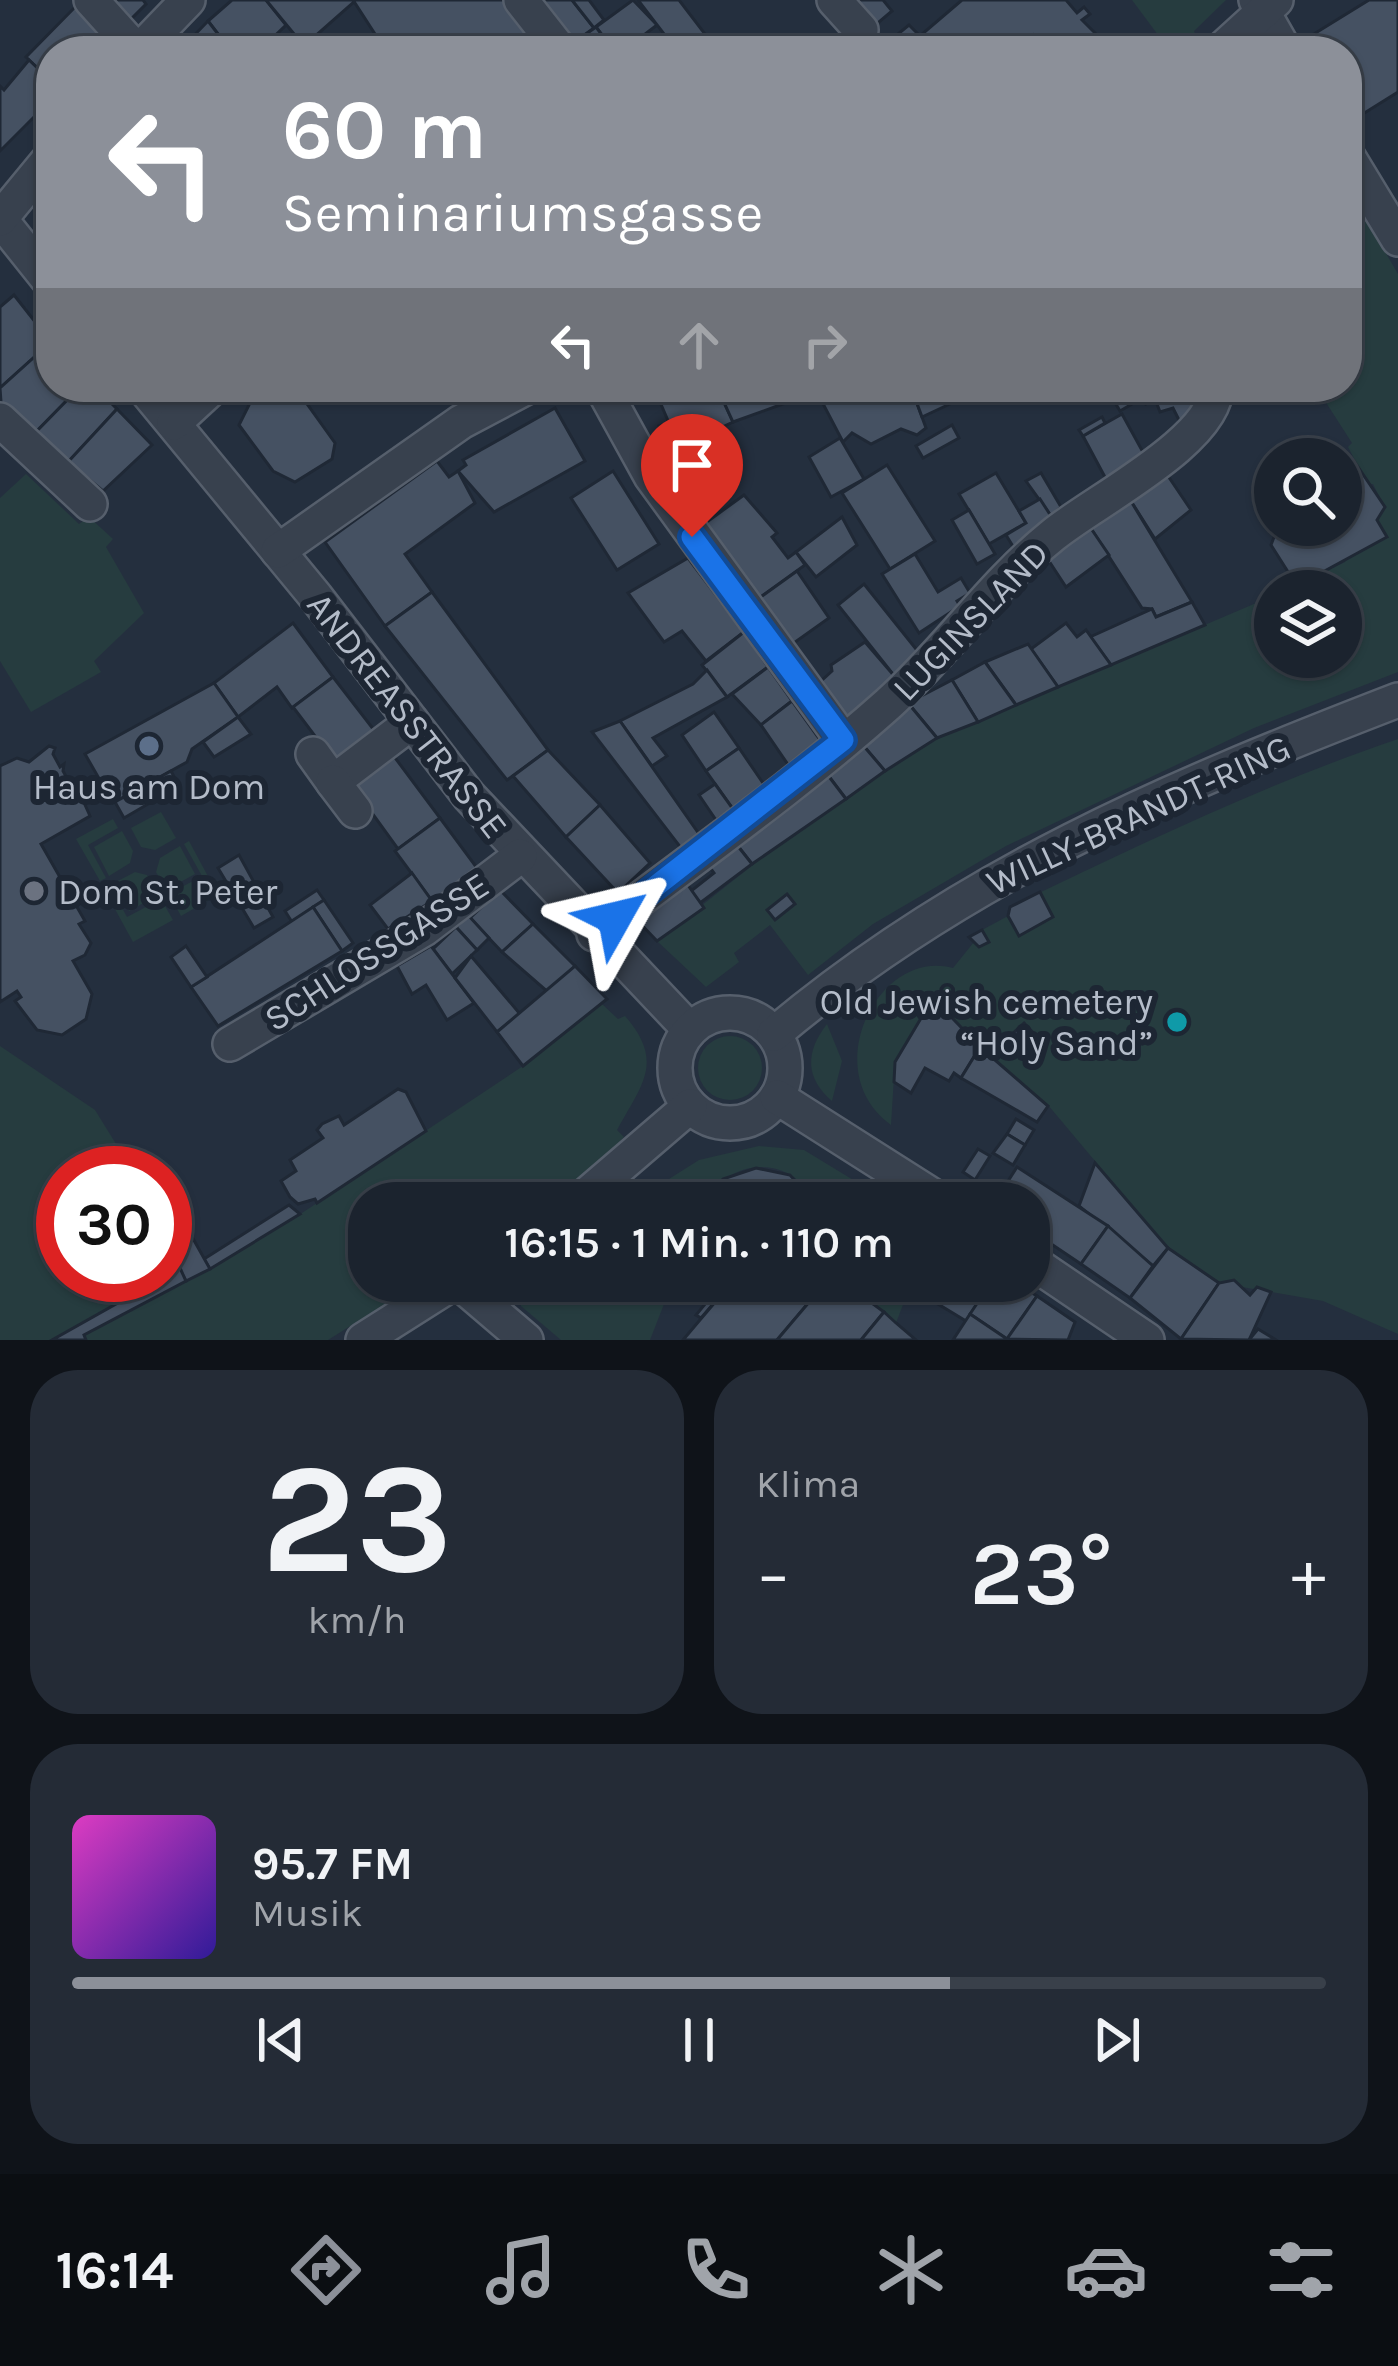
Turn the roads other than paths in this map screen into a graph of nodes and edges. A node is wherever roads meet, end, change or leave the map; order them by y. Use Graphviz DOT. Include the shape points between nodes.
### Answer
graph roads {
  1 [pos="91,0"];
  2 [pos="188,0"];
  3 [pos="521,0"];
  4 [pos="834,0"];
  5 [pos="1264,3"];
  6 [pos="124,36"];
  7 [pos="153,36"];
  8 [pos="549,36"];
  9 [pos="859,36"];
  10 [pos="1234,36"];
  11 [pos="1279,36"];
  12 [pos="36,175"];
  13 [pos="1362,179"];
  14 [pos="0,219"];
  15 [pos="1398,239"];
  16 [pos="36,264"];
  17 [pos="155,402"];
  18 [pos="197,402"];
  19 [pos="499,402"];
  20 [pos="610,402"];
  21 [pos="1215,402"];
  22 [pos="0,420"];
  23 [pos="174,423"];
  24 [pos="90,504"];
  25 [pos="278,551"];
  26 [pos="1398,700"];
  27 [pos="412,722"];
  28 [pos="843,740"];
  29 [pos="355,811"];
  30 [pos="520,856"];
  31 [pos="594,934"];
  32 [pos="690,1030"];
  33 [pos="774,1034"];
  34 [pos="230,1044"];
  35 [pos="778,1097"];
  36 [pos="690,1106"];
  37 [pos="602,1182"];
  38 [pos="911,1182"];
  39 [pos="1050,1276"];
  40 [pos="423,1302"];
  41 [pos="481,1302"];
  42 [pos="1124,1334"];
  43 [pos="363,1340"];
  44 [pos="526,1340"];
  1 -- 6 [label="street"];
  2 -- 7 [label="street"];
  3 -- 8 [label="street"];
  4 -- 9 [label="street"];
  5 -- 10 [label="street"];
  5 -- 11 [label="street"];
  12 -- 14 [label="street"];
  13 -- 15 [label="street"];
  14 -- 16 [label="street"];
  17 -- 23 [label="street, ANDREASSTRASSE"];
  18 -- 23 [label="street"];
  19 -- 25 [label="street"];
  20 -- 28 [label="street" via="662,493"];
  21 -- 28 [label="street, LUGINSLAND" via="1188,438 1035,549 961,632"];
  22 -- 24 [label="street"];
  23 -- 25 [label="street, ANDREASSTRASSE"];
  25 -- 27 [label="street, ANDREASSTRASSE"];
  26 -- 33 [label="street, WILLY-BRANDT-RING" via="1183,785 1016,865 920,922"];
  27 -- 29 [label="street" via="323,768"];
  27 -- 30 [label="street, ANDREASSTRASSE"];
  28 -- 31 [label="street, LUGINSLAND"];
  30 -- 31 [label="street, ANDREASSTRASSE"];
  30 -- 34 [label="street, SCHLOSSGASSE" via="424,929"];
  31 -- 32 [label="street, ANDREASSTRASSE"];
  32 -- 33 [label="street" via="733,1012"];
  32 -- 36 [label="street" via="674,1074"];
  33 -- 35 [label="street" via="786,1065"];
  35 -- 36 [label="street" via="741,1122 708,1119"];
  35 -- 38 [label="street"];
  36 -- 37 [label="street"];
  39 -- 42 [label="street"];
  40 -- 43 [label="street"];
  41 -- 44 [label="street"];
}
